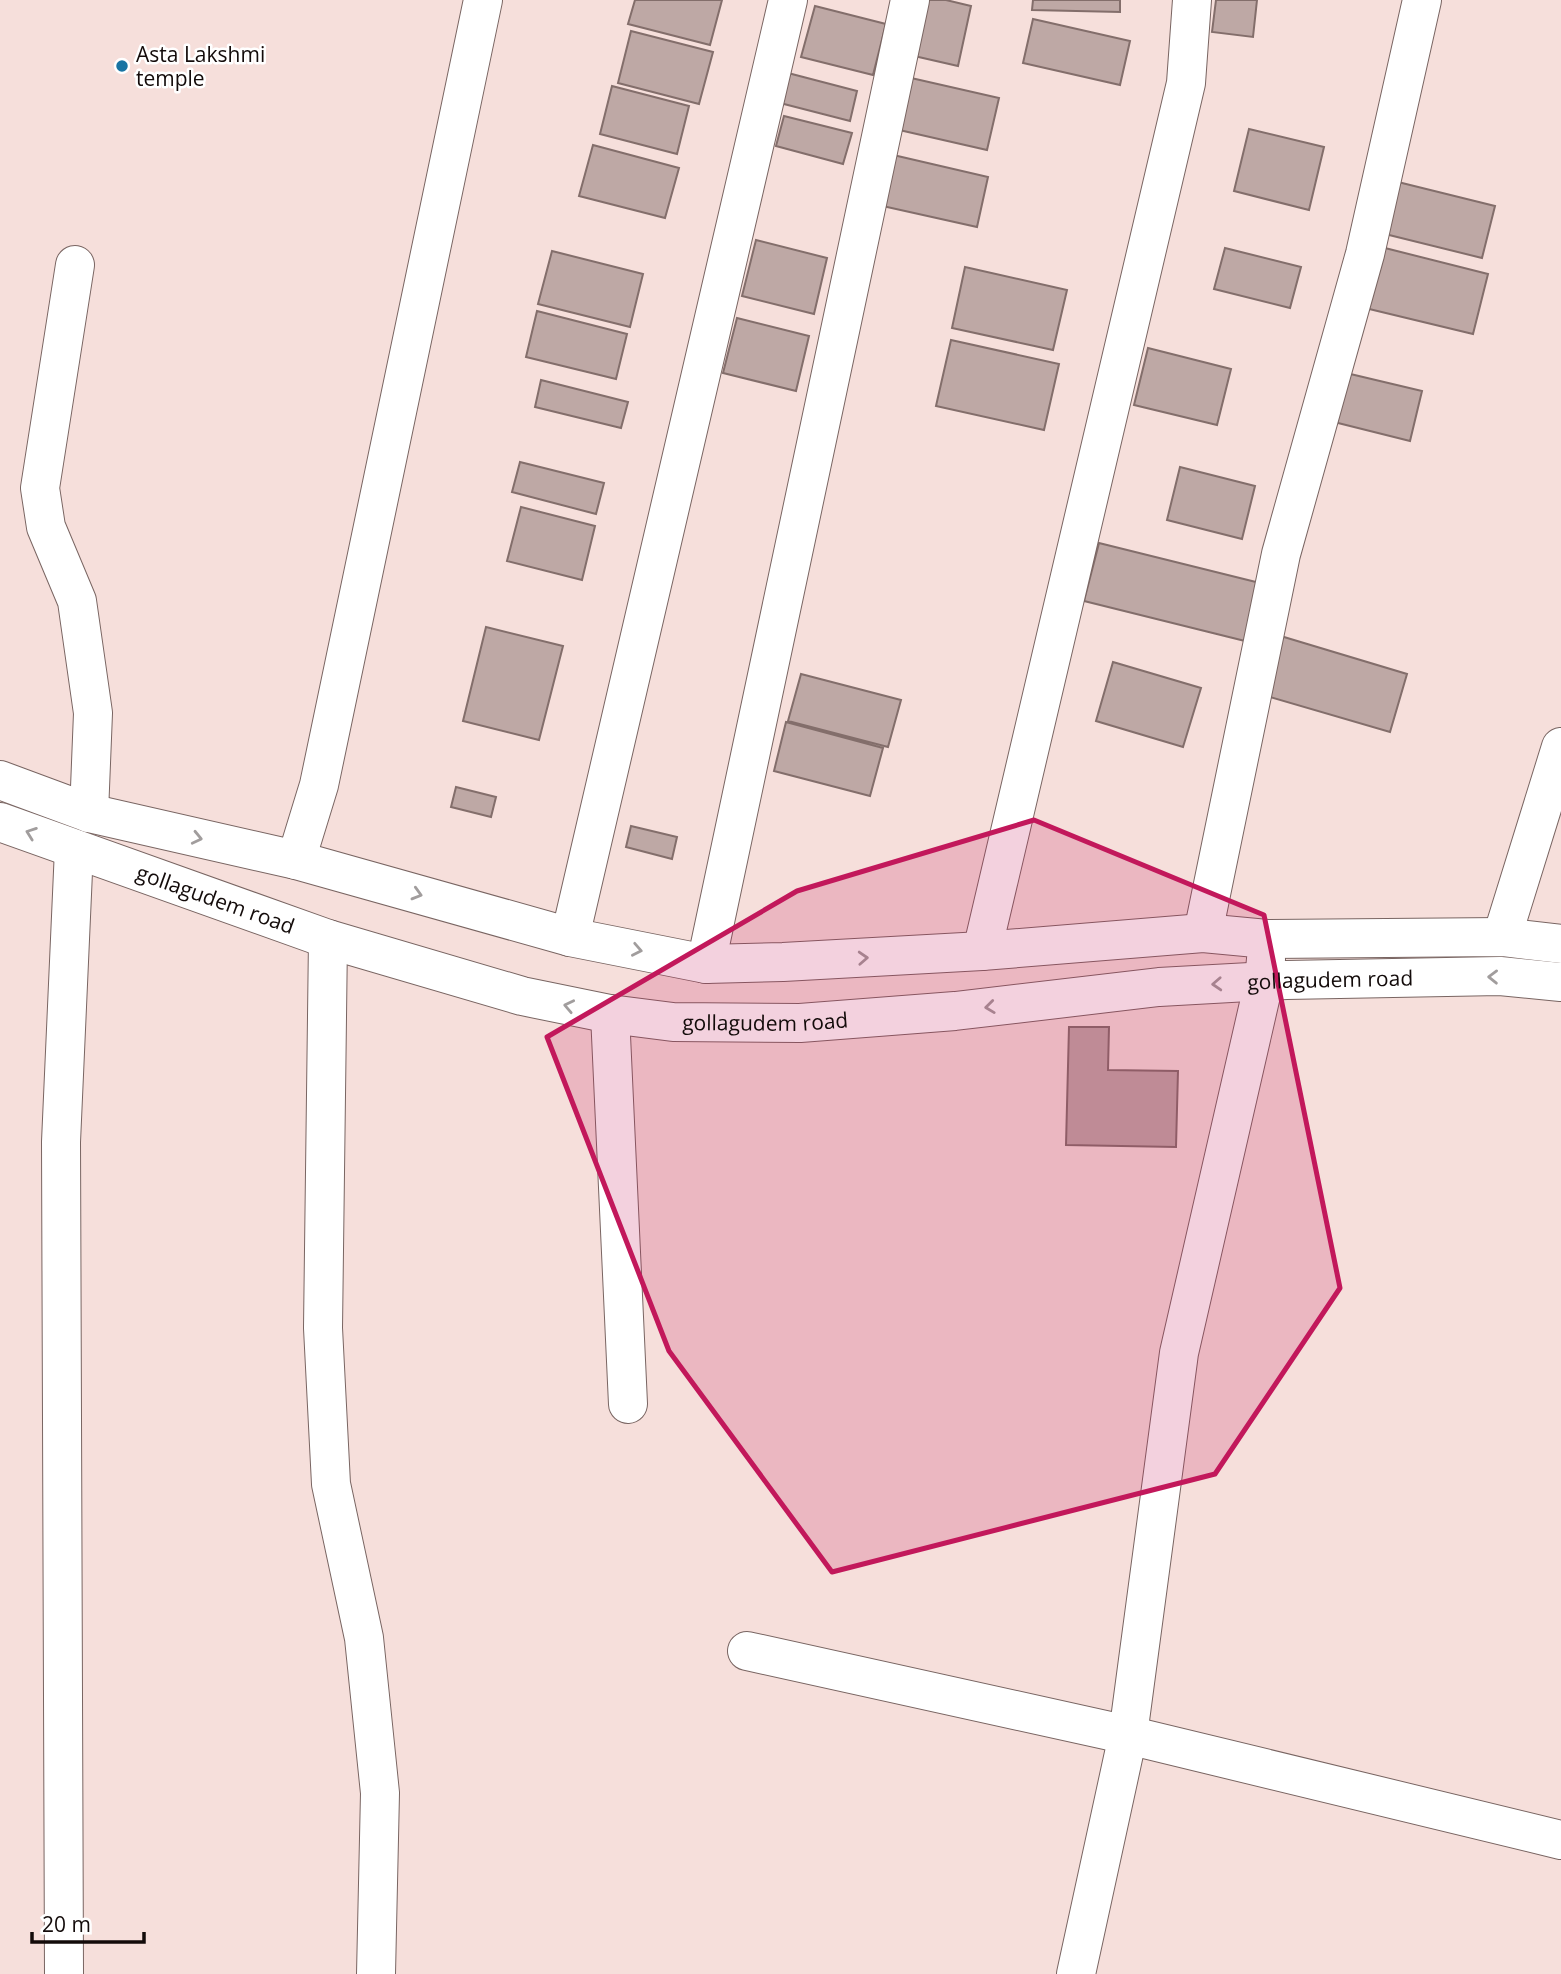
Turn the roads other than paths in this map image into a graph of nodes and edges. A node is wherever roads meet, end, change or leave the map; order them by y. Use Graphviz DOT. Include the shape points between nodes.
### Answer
graph roads {
  1 [pos="483,0"];
  2 [pos="788,0"];
  3 [pos="910,0"];
  4 [pos="1192,0"];
  5 [pos="1422,0"];
  6 [pos="75,265"];
  7 [pos="1561,747"];
  8 [pos="0,780"];
  9 [pos="89,813"];
  10 [pos="0,822"];
  11 [pos="74,849"];
  12 [pos="296,860"];
  13 [pos="1203,933"];
  14 [pos="570,937"];
  15 [pos="1503,937"];
  16 [pos="328,939"];
  17 [pos="1267,939"];
  18 [pos="1561,943"];
  19 [pos="982,951"];
  20 [pos="706,964"];
  21 [pos="1264,982"];
  22 [pos="1561,982"];
  23 [pos="610,1014"];
  24 [pos="628,1404"];
  25 [pos="747,1651"];
  26 [pos="1128,1735"];
  27 [pos="1561,1840"];
  28 [pos="64,1974"];
  29 [pos="376,1974"];
  30 [pos="1076,1974"];
  1 -- 12 [label="street" via="319,785"];
  2 -- 14 [label="street"];
  3 -- 20 [label="street"];
  4 -- 19 [label="street" via="1186,83"];
  5 -- 13 [label="street" via="1365,254 1281,554"];
  6 -- 9 [label="street" via="40,488 46,527 79,614 93,713"];
  7 -- 15 [label="street"];
  8 -- 9 [label="street, gollagudem road"];
  9 -- 12 [label="street, gollagudem road, one-way"];
  11 -- 10 [label="street, gollagudem road, one-way"];
  11 -- 16 [label="street, gollagudem road"];
  11 -- 28 [label="street" via="61,1142"];
  12 -- 14 [label="street, gollagudem road, one-way"];
  13 -- 17 [label="street, gollagudem road"];
  13 -- 19 [label="street, gollagudem road"];
  14 -- 20 [label="street, gollagudem road, one-way"];
  15 -- 17 [label="street, gollagudem road"];
  15 -- 18 [label="street, gollagudem road"];
  23 -- 16 [label="street, gollagudem road, one-way" via="522,996"];
  16 -- 29 [label="street" via="323,1328 331,1483 364,1638 380,1793"];
  17 -- 21 [label="street"];
  20 -- 19 [label="street, gollagudem road, one-way"];
  22 -- 21 [label="street, gollagudem road, one-way" via="1500,976"];
  21 -- 23 [label="street, gollagudem road, one-way" via="1159,987 955,1011 800,1023 673,1022"];
  21 -- 26 [label="street" via="1179,1353"];
  23 -- 24 [label="street"];
  25 -- 26 [label="street"];
  26 -- 27 [label="street"];
  26 -- 30 [label="street"];
}
